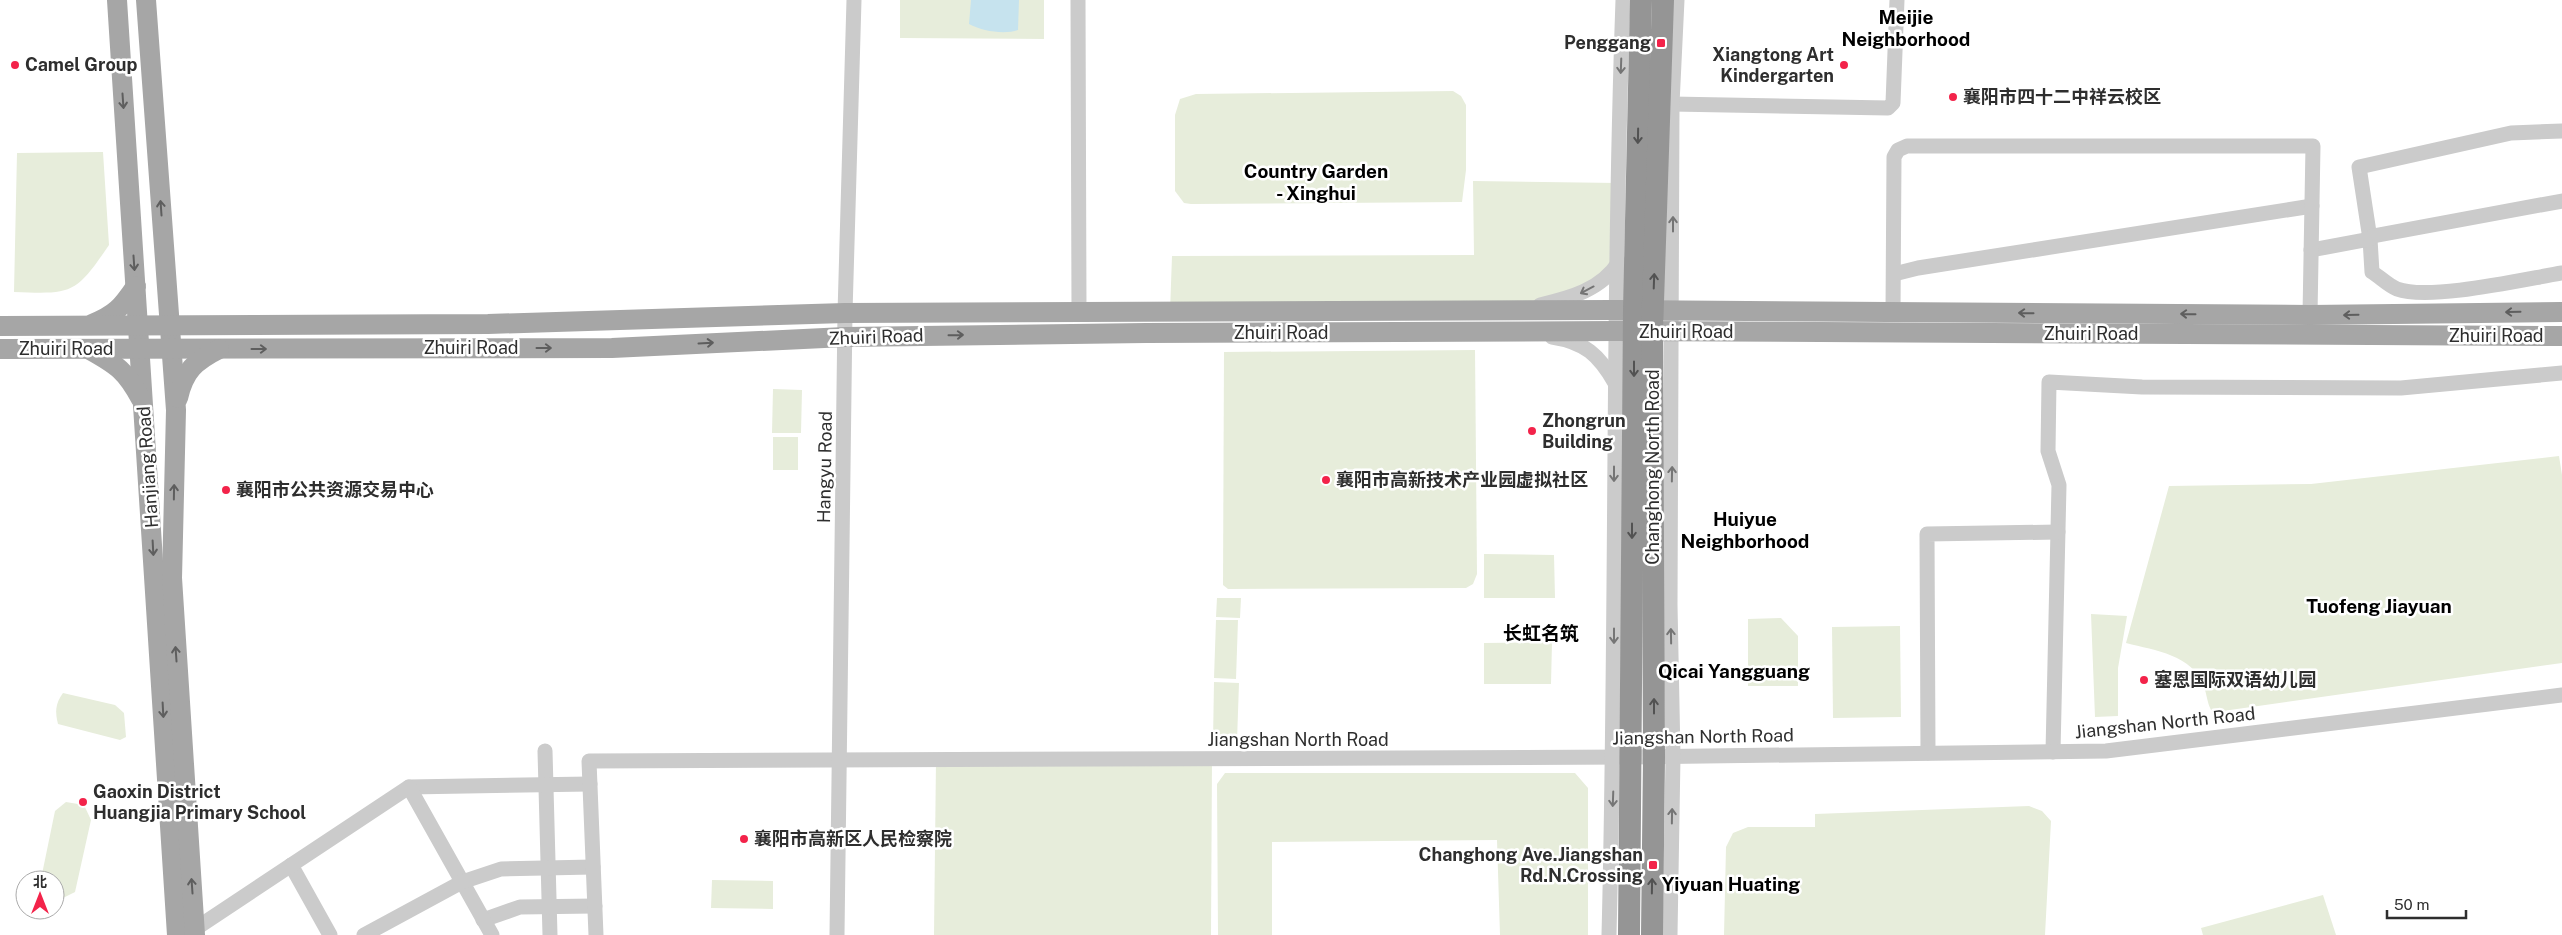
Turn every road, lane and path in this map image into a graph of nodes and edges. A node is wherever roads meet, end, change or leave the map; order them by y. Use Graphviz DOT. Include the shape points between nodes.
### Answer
graph roads {
  1 [pos="117,0"];
  2 [pos="146,0"];
  3 [pos="854,0"];
  4 [pos="1078,0"];
  5 [pos="1623,0"];
  6 [pos="1641,0"];
  7 [pos="1663,0"];
  8 [pos="1677,0"];
  9 [pos="1897,0"];
  10 [pos="1672,104"];
  11 [pos="2562,131"];
  12 [pos="2562,201"];
  13 [pos="2312,206"];
  14 [pos="1636,207"];
  15 [pos="2370,239"];
  16 [pos="2311,250"];
  17 [pos="1617,266"];
  18 [pos="2562,273"];
  19 [pos="1894,274"];
  20 [pos="166,285"];
  21 [pos="136,286"];
  22 [pos="1516,310"];
  23 [pos="1078,312"];
  24 [pos="1893,312"];
  25 [pos="2562,312"];
  26 [pos="845,313"];
  27 [pos="2310,315"];
  28 [pos="1644,321"];
  29 [pos="0,326"];
  30 [pos="88,326"];
  31 [pos="138,326"];
  32 [pos="169,326"];
  33 [pos="215,326"];
  34 [pos="1521,332"];
  35 [pos="2562,336"];
  36 [pos="845,337"];
  37 [pos="0,349"];
  38 [pos="88,349"];
  39 [pos="140,349"];
  40 [pos="171,349"];
  41 [pos="219,349"];
  42 [pos="2562,373"];
  43 [pos="1615,384"];
  44 [pos="144,406"];
  45 [pos="176,410"];
  46 [pos="1633,419"];
  47 [pos="2058,532"];
  48 [pos="2562,695"];
  49 [pos="545,751"];
  50 [pos="2053,752"];
  51 [pos="1928,753"];
  52 [pos="1664,756"];
  53 [pos="1622,757"];
  54 [pos="840,760"];
  55 [pos="546,784"];
  56 [pos="590,784"];
  57 [pos="409,787"];
  58 [pos="291,865"];
  59 [pos="593,867"];
  60 [pos="548,868"];
  61 [pos="462,882"];
  62 [pos="595,906"];
  63 [pos="550,907"];
  64 [pos="483,920"];
  65 [pos="189,933"];
  66 [pos="330,935"];
  67 [pos="364,935"];
  68 [pos="492,935"];
  69 [pos="550,935"];
  70 [pos="596,935"];
  71 [pos="837,935"];
  72 [pos="1609,935"];
  73 [pos="1629,935"];
  74 [pos="1652,935"];
  75 [pos="1670,935"];
  1 -- 21 [label="main road, Hanjiang Road, one-way"];
  20 -- 2 [label="main road, Hanjiang Road, one-way"];
  3 -- 26 [label="street, Hangyu Road"];
  4 -- 23 [label="street"];
  5 -- 17 [label="street, one-way"];
  6 -- 14 [label="highway, Changhong North Road, one-way"];
  28 -- 7 [label="highway, Changhong North Road, one-way"];
  8 -- 10 [label="street"];
  9 -- 10 [label="street" via="1893,102 1888,108"];
  28 -- 10 [label="street, one-way"];
  11 -- 15 [label="street" via="2512,133 2359,167"];
  12 -- 15 [label="street"];
  13 -- 16 [label="street"];
  13 -- 19 [label="street" via="2130,233"];
  13 -- 19 [label="street" via="2313,146 1907,146 1898,150 1894,157"];
  14 -- 17 [label="street" via="1625,252"];
  14 -- 28 [label="highway, Changhong North Road"];
  15 -- 16 [label="street"];
  15 -- 18 [label="street" via="2372,272 2396,289 2416,293"];
  16 -- 27 [label="street"];
  17 -- 22 [label="street, one-way" via="1599,284 1573,297"];
  17 -- 28 [label="street"];
  19 -- 24 [label="street"];
  20 -- 32 [label="main road, Hanjiang Road"];
  20 -- 33 [label="main road" via="178,305 191,317"];
  21 -- 30 [label="main road" via="112,316"];
  21 -- 31 [label="main road, Hanjiang Road"];
  22 -- 23 [label="main road, Zhuiri Road"];
  22 -- 28 [label="main road, Zhuiri Road"];
  23 -- 26 [label="main road, Zhuiri Road"];
  27 -- 24 [label="main road, Zhuiri Road, one-way"];
  24 -- 28 [label="main road, Zhuiri Road"];
  25 -- 27 [label="main road, Zhuiri Road, one-way"];
  26 -- 33 [label="main road, Zhuiri Road" via="488,324"];
  26 -- 36 [label="street, Hangyu Road"];
  28 -- 34 [label="main road, Zhuiri Road"];
  28 -- 35 [label="main road, Zhuiri Road"];
  28 -- 43 [label="street"];
  28 -- 46 [label="highway, Changhong North Road, one-way"];
  52 -- 28 [label="highway, Changhong North Road, one-way"];
  29 -- 30 [label="main road, Zhuiri Road"];
  30 -- 31 [label="main road, Zhuiri Road"];
  31 -- 32 [label="main road, Zhuiri Road"];
  31 -- 39 [label="main road, Hanjiang Road"];
  32 -- 33 [label="main road, Zhuiri Road"];
  32 -- 40 [label="main road, Hanjiang Road"];
  36 -- 34 [label="main road, Zhuiri Road, one-way"];
  34 -- 43 [label="street" via="1569,340 1592,351"];
  41 -- 36 [label="main road, Zhuiri Road, one-way" via="612,348"];
  36 -- 54 [label="street, Hangyu Road"];
  37 -- 38 [label="main road, Zhuiri Road"];
  38 -- 39 [label="main road, Zhuiri Road"];
  38 -- 44 [label="main road" via="129,377"];
  39 -- 40 [label="main road, Zhuiri Road"];
  39 -- 44 [label="main road, Hanjiang Road"];
  40 -- 41 [label="main road, Zhuiri Road"];
  40 -- 45 [label="main road, Hanjiang Road"];
  41 -- 45 [label="main road" via="201,358 181,382"];
  42 -- 47 [label="street" via="2401,388 2142,387 2049,382 2048,451 2059,484"];
  43 -- 46 [label="street"];
  43 -- 53 [label="street, one-way"];
  44 -- 65 [label="main road, Hanjiang Road, one-way"];
  65 -- 45 [label="main road, Hanjiang Road, one-way" via="172,578"];
  46 -- 53 [label="highway, Changhong North Road, one-way"];
  47 -- 50 [label="street"];
  47 -- 51 [label="street" via="1927,534"];
  48 -- 50 [label="street, Jiangshan North Road" via="2106,751"];
  49 -- 55 [label="street"];
  50 -- 51 [label="street, Jiangshan North Road"];
  51 -- 52 [label="street, Jiangshan North Road"];
  52 -- 53 [label="street, Jiangshan North Road"];
  74 -- 52 [label="highway, Changhong North Road, one-way"];
  75 -- 52 [label="street, one-way"];
  53 -- 54 [label="street, Jiangshan North Road"];
  53 -- 72 [label="street, one-way"];
  53 -- 73 [label="highway, Changhong North Road"];
  54 -- 56 [label="street, Jiangshan North Road" via="589,761"];
  54 -- 71 [label="street, Hangyu Road"];
  55 -- 56 [label="street"];
  55 -- 57 [label="street"];
  55 -- 60 [label="street"];
  56 -- 59 [label="street"];
  57 -- 58 [label="street"];
  57 -- 61 [label="street"];
  58 -- 65 [label="street"];
  58 -- 66 [label="street"];
  59 -- 60 [label="street"];
  59 -- 62 [label="street"];
  60 -- 61 [label="street" via="501,869"];
  60 -- 63 [label="street"];
  61 -- 64 [label="street"];
  61 -- 67 [label="street"];
  62 -- 63 [label="street"];
  62 -- 70 [label="street"];
  63 -- 64 [label="street" via="520,907"];
  63 -- 69 [label="street"];
  64 -- 68 [label="street"];
}
